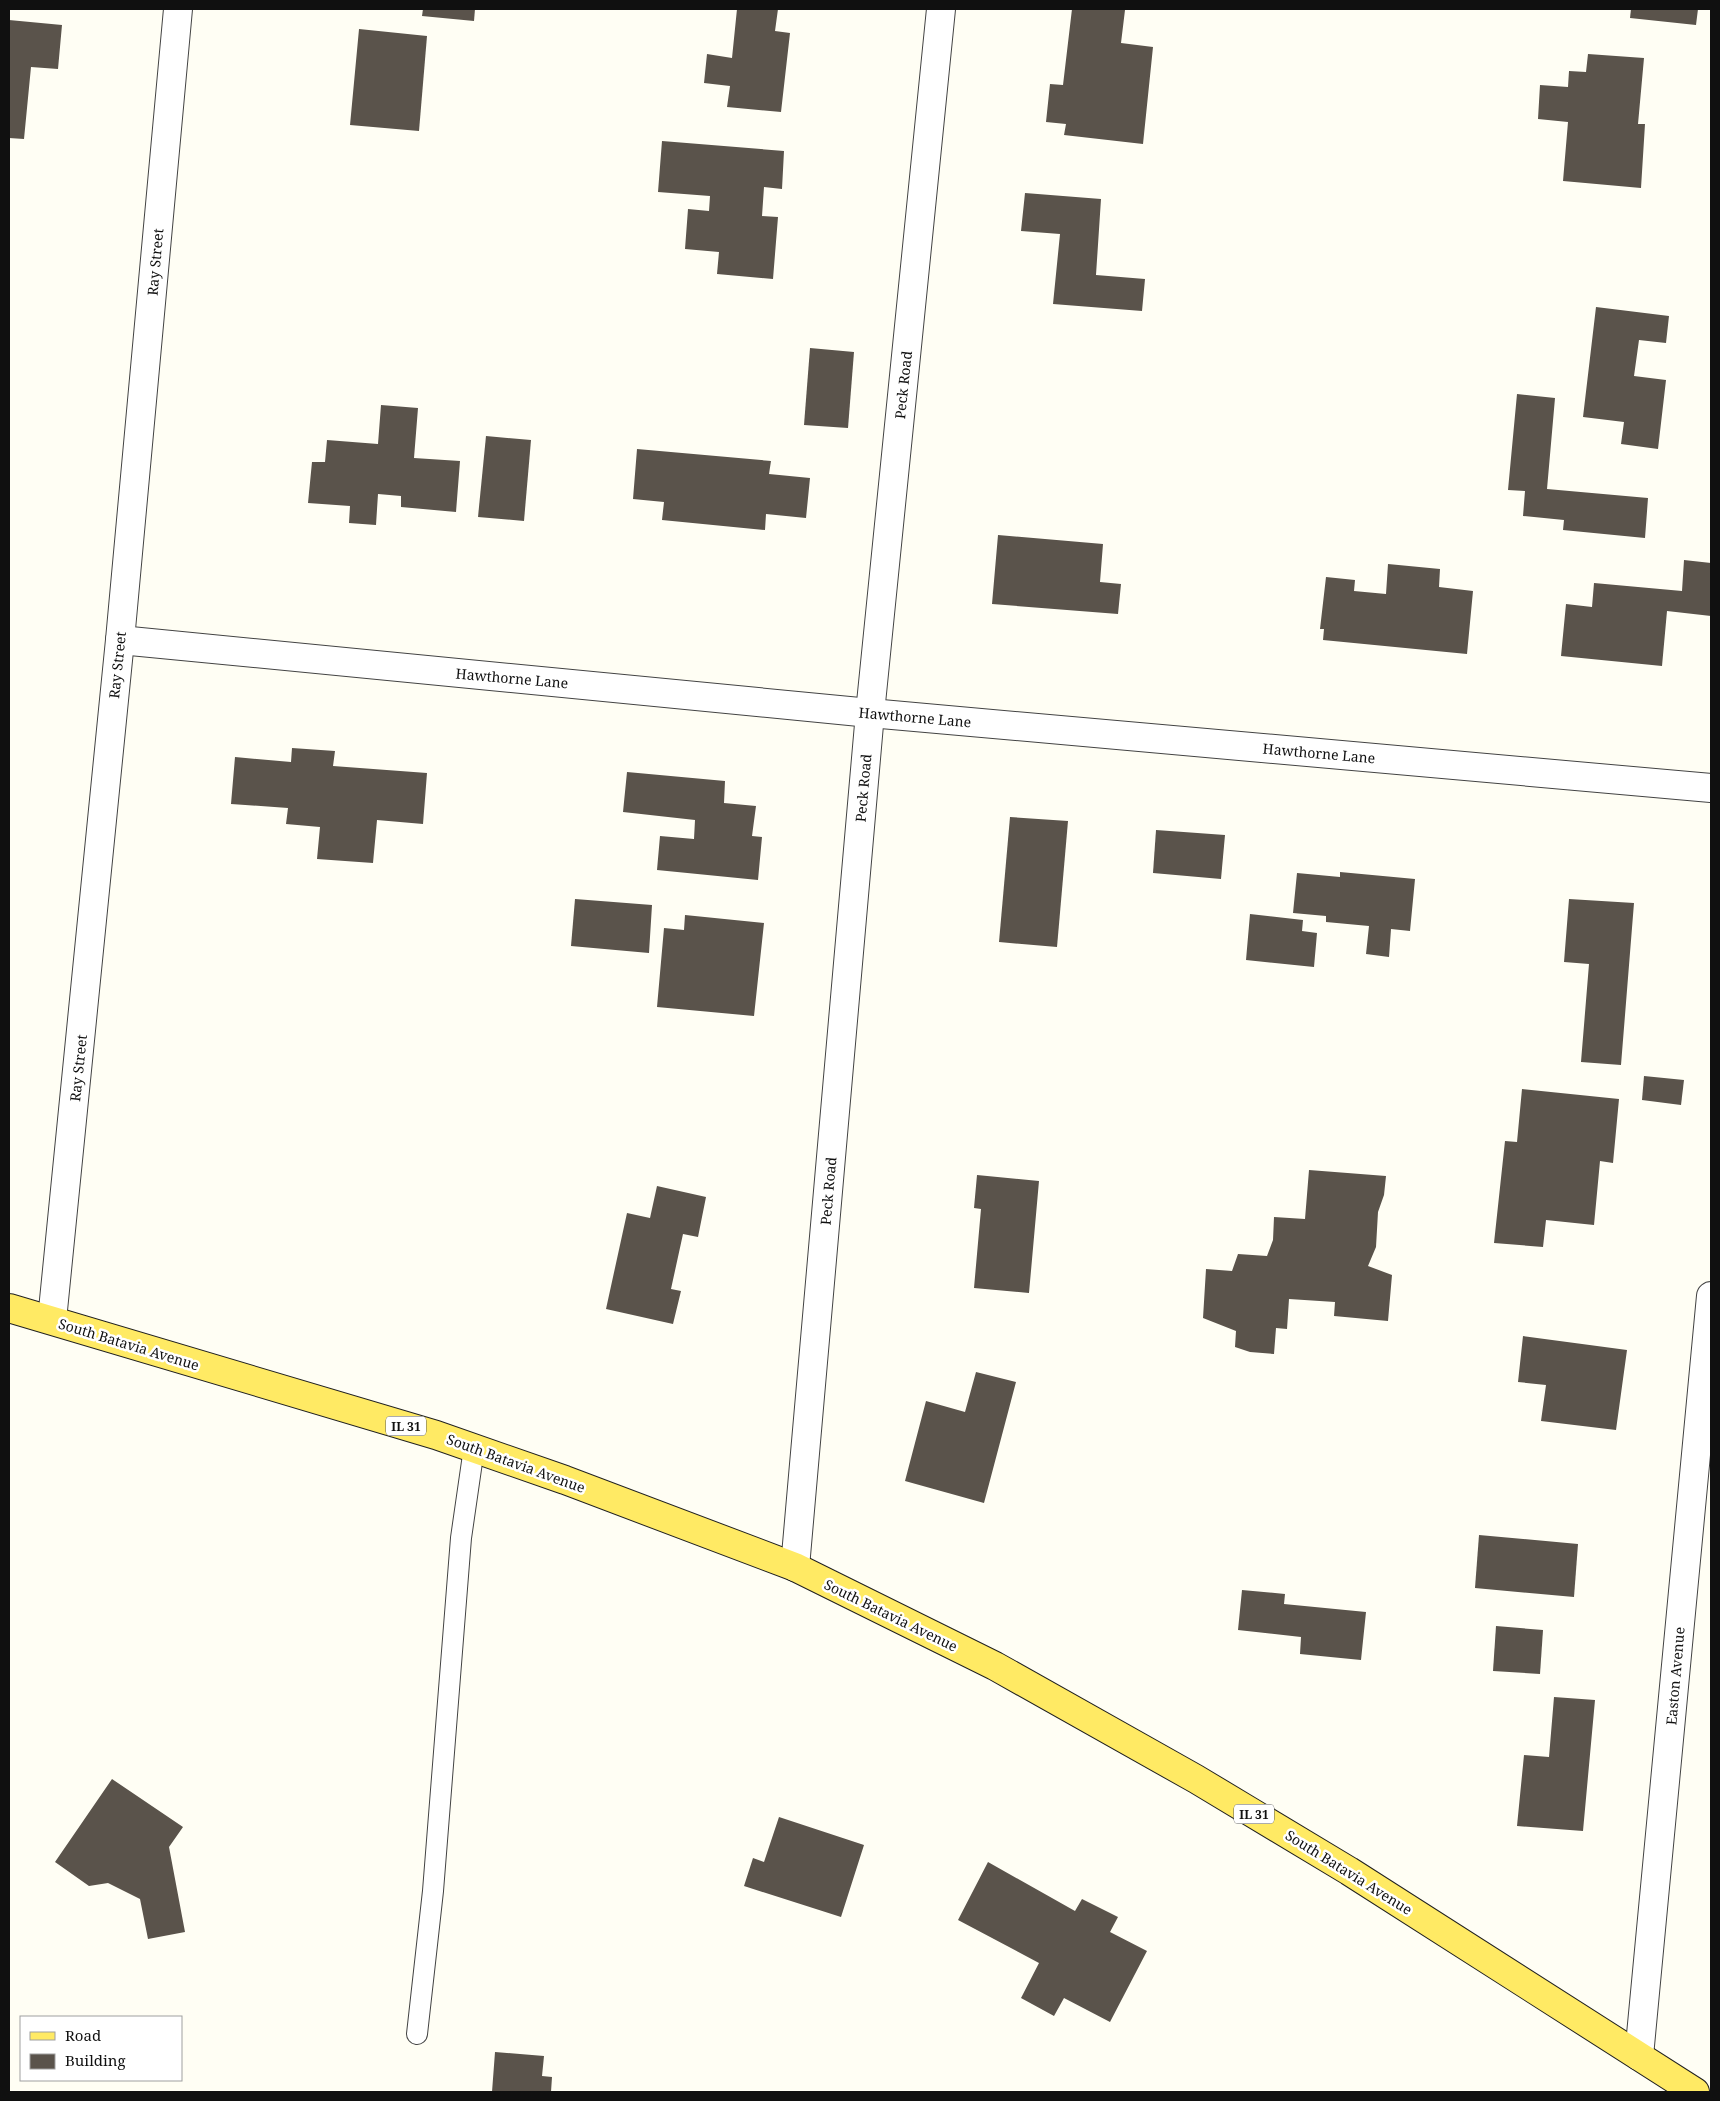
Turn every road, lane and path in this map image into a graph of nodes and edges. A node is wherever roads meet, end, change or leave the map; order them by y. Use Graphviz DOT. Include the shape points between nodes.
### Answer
graph roads {
  1 [pos="178,9"];
  2 [pos="941,9"];
  3 [pos="120,640"];
  4 [pos="870,713"];
  5 [pos="1711,788"];
  6 [pos="1711,1296"];
  7 [pos="9,1308"];
  8 [pos="52,1320"];
  9 [pos="1710,1327"];
  10 [pos="474,1448"];
  11 [pos="795,1567"];
  12 [pos="417,2034"];
  13 [pos="1638,2056"];
  14 [pos="1695,2092"];
  1 -- 3 [label="street, Ray Street"];
  2 -- 4 [label="street, Peck Road"];
  3 -- 4 [label="street, Hawthorne Lane"];
  3 -- 8 [label="street, Ray Street"];
  4 -- 5 [label="street, Hawthorne Lane"];
  4 -- 11 [label="street, Peck Road"];
  6 -- 9 [label="street, Easton Avenue"];
  7 -- 8 [label="main road, South Batavia Avenue / IL 31"];
  8 -- 10 [label="main road, South Batavia Avenue / IL 31"];
  9 -- 13 [label="street, Easton Avenue"];
  10 -- 11 [label="main road, South Batavia Avenue / IL 31"];
  10 -- 12 [label="lane" via="462,1538 433,1891"];
  11 -- 13 [label="main road, South Batavia Avenue / IL 31" via="995,1666 1196,1779 1349,1871"];
  13 -- 14 [label="main road, South Batavia Avenue / IL 31"];
}
